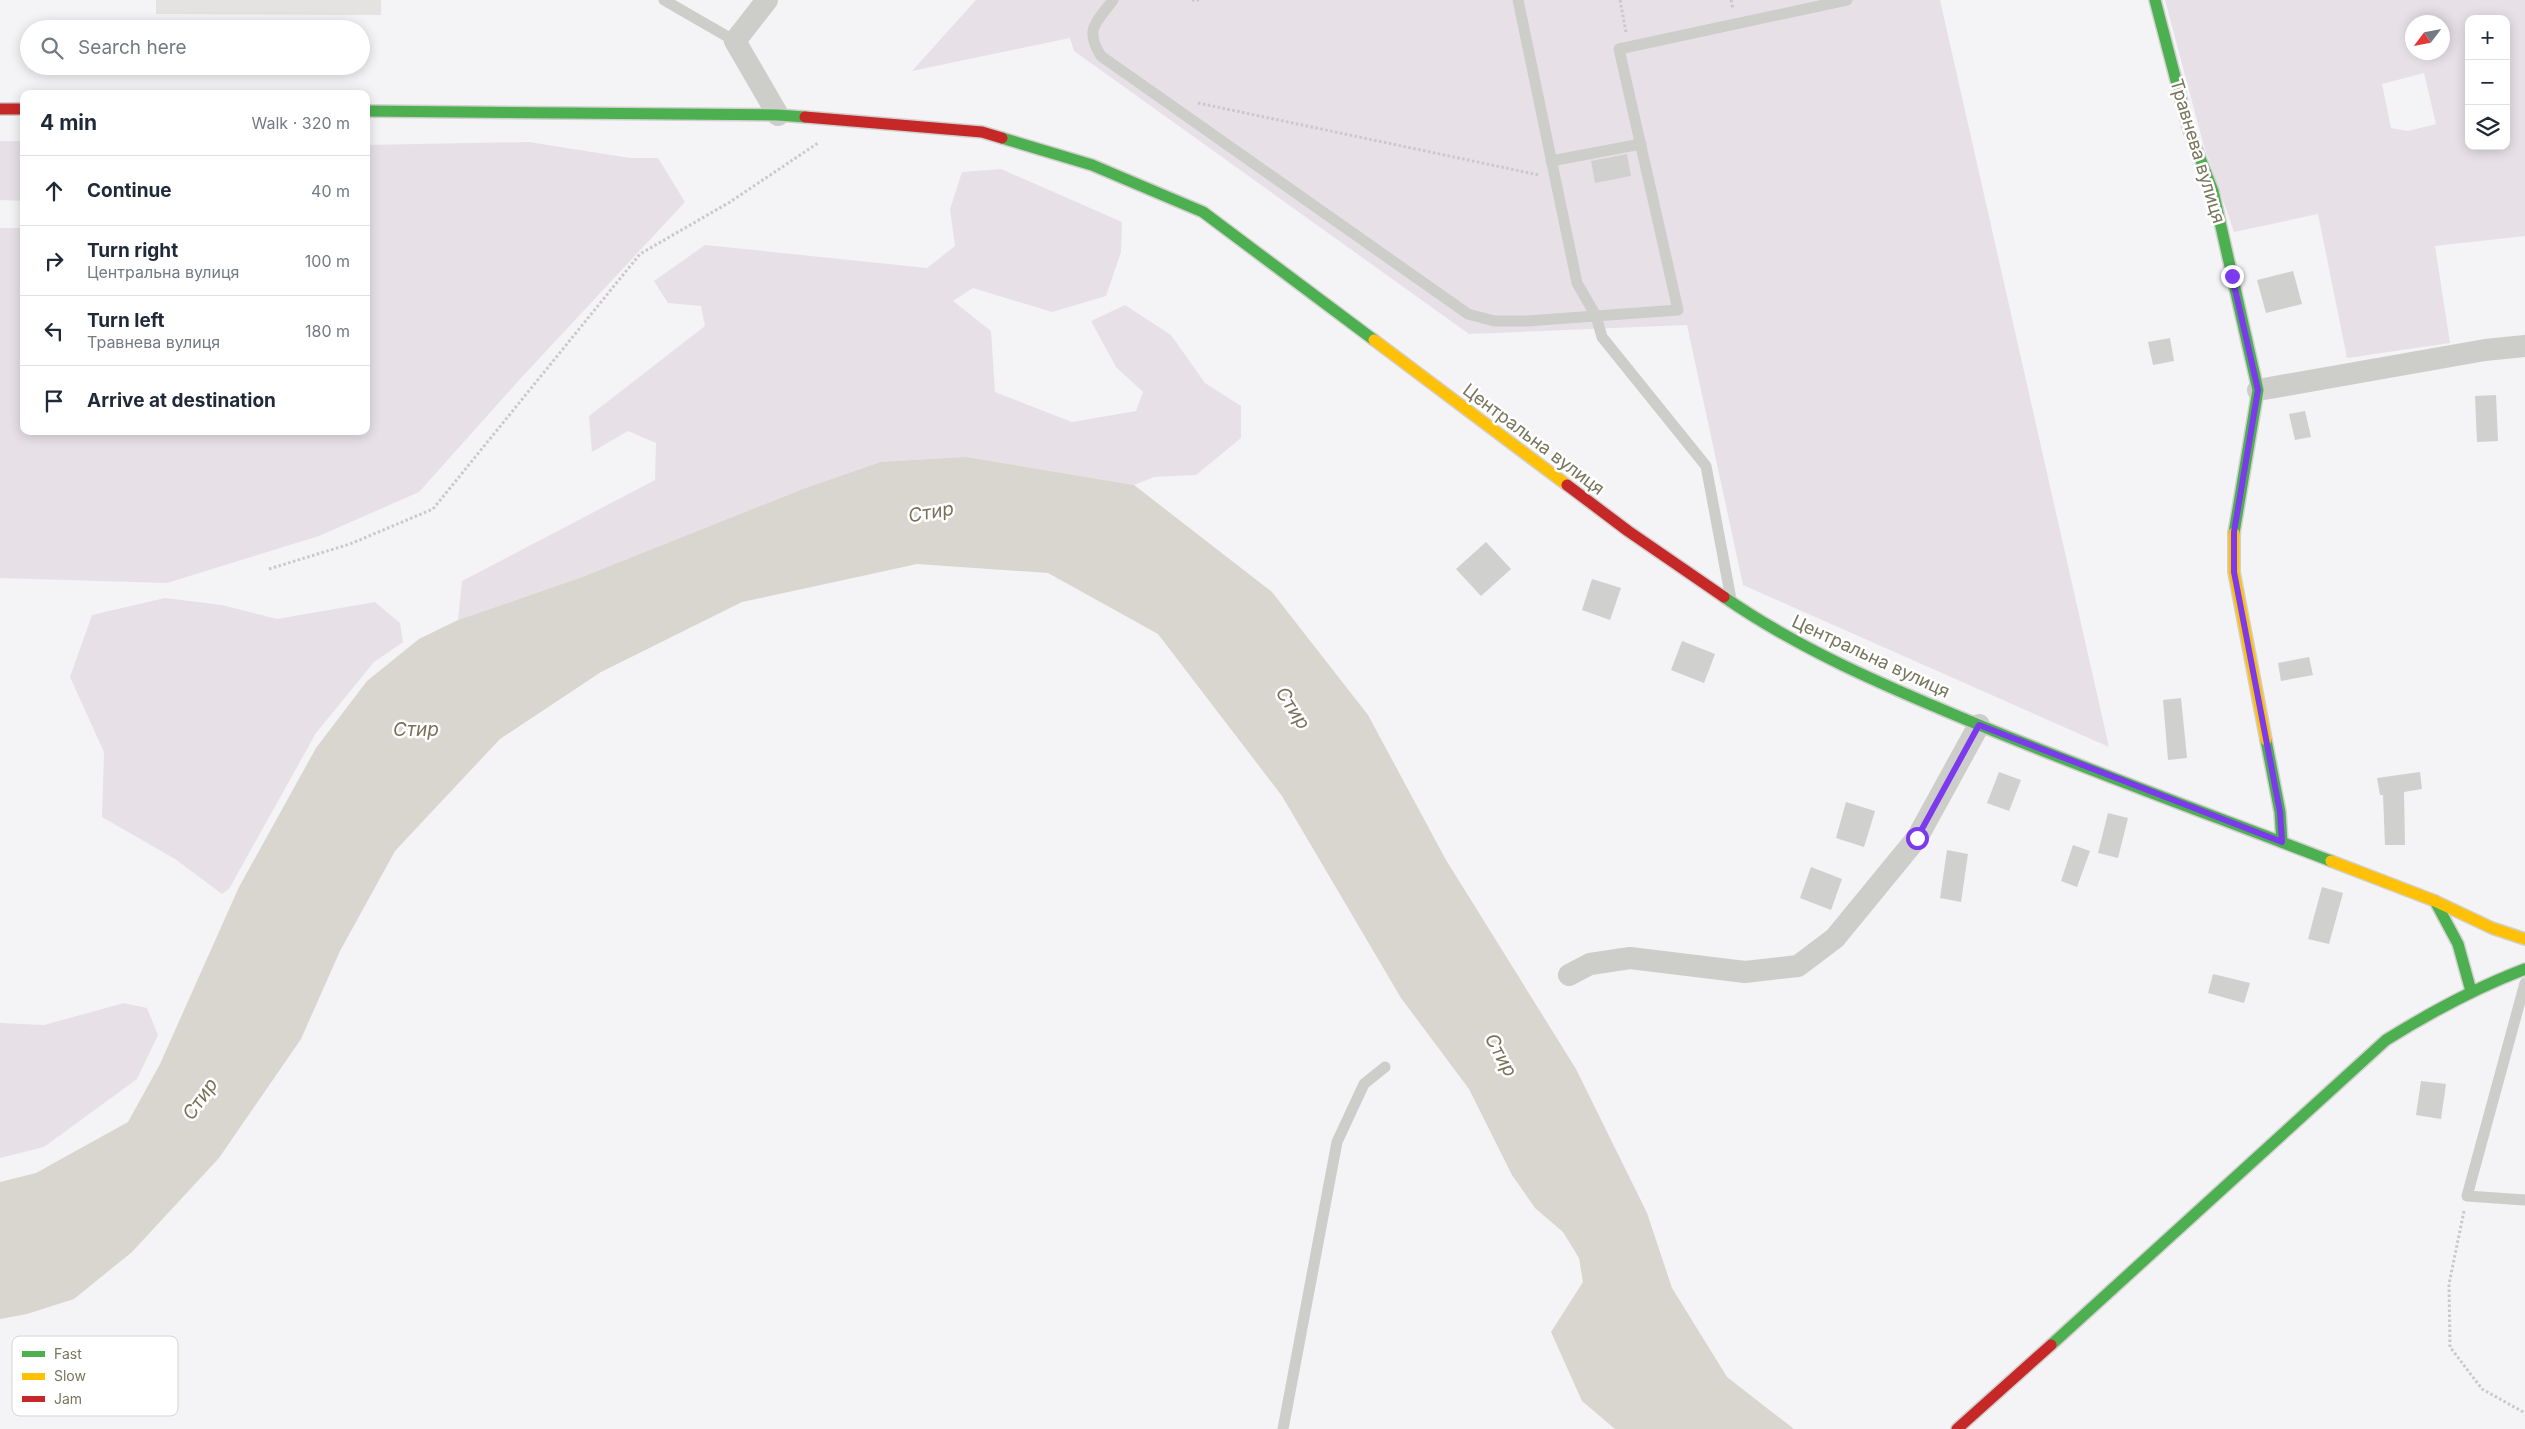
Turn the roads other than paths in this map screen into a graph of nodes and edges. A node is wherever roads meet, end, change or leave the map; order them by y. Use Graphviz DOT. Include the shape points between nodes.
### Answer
graph roads {
  1 [pos="664,0"];
  2 [pos="767,0"];
  3 [pos="1113,0"];
  4 [pos="1518,0"];
  5 [pos="1847,0"];
  6 [pos="2155,0"];
  7 [pos="735,41"];
  8 [pos="0,109"];
  9 [pos="20,109"];
  10 [pos="370,111"];
  11 [pos="778,115"];
  12 [pos="1641,144"];
  13 [pos="1551,161"];
  14 [pos="1596,316"];
  15 [pos="2525,346"];
  16 [pos="2258,390"];
  17 [pos="1732,603"];
  18 [pos="1979,725"];
  19 [pos="2282,842"];
  20 [pos="2435,901"];
  21 [pos="2525,939"];
  22 [pos="2525,969"];
  23 [pos="1569,975"];
  24 [pos="2525,983"];
  25 [pos="2471,991"];
  26 [pos="1385,1067"];
  27 [pos="2525,1200"];
  28 [pos="1283,1429"];
  29 [pos="1957,1429"];
  1 -- 7 [label="lane"];
  2 -- 7 [label="street"];
  3 -- 14 [label="lane" via="1094,26 1092,41 1101,56 1468,314 1494,321 1527,322"];
  4 -- 13 [label="lane"];
  5 -- 12 [label="lane" via="1619,50"];
  6 -- 16 [label="street, Травнева вулиця" via="2189,130 2213,191"];
  7 -- 11 [label="street"];
  8 -- 9 [label="street"];
  10 -- 11 [label="street, Центральна вулиця"];
  11 -- 17 [label="street, Центральна вулиця" via="982,132 1111,173 1203,212 1628,531"];
  12 -- 13 [label="lane"];
  12 -- 14 [label="lane" via="1678,310"];
  13 -- 14 [label="lane" via="1577,283"];
  14 -- 17 [label="lane" via="1602,337 1706,466"];
  15 -- 16 [label="street" via="2485,350"];
  16 -- 19 [label="street, Травнева вулиця" via="2234,532 2234,572 2280,812"];
  17 -- 18 [label="street, Центральна вулиця" via="1759,621 1877,682"];
  18 -- 19 [label="street, Центральна вулиця"];
  18 -- 23 [label="street" via="1917,838 1835,938 1798,966 1745,972 1630,958 1590,964"];
  19 -- 20 [label="street, Центральна вулиця"];
  20 -- 21 [label="street, Центральна вулиця" via="2492,928"];
  20 -- 25 [label="street" via="2451,923 2462,950"];
  22 -- 25 [label="street"];
  24 -- 27 [label="lane" via="2467,1196"];
  25 -- 29 [label="street" via="2386,1040 2194,1218"];
  26 -- 28 [label="lane" via="1364,1084 1337,1142"];
}
